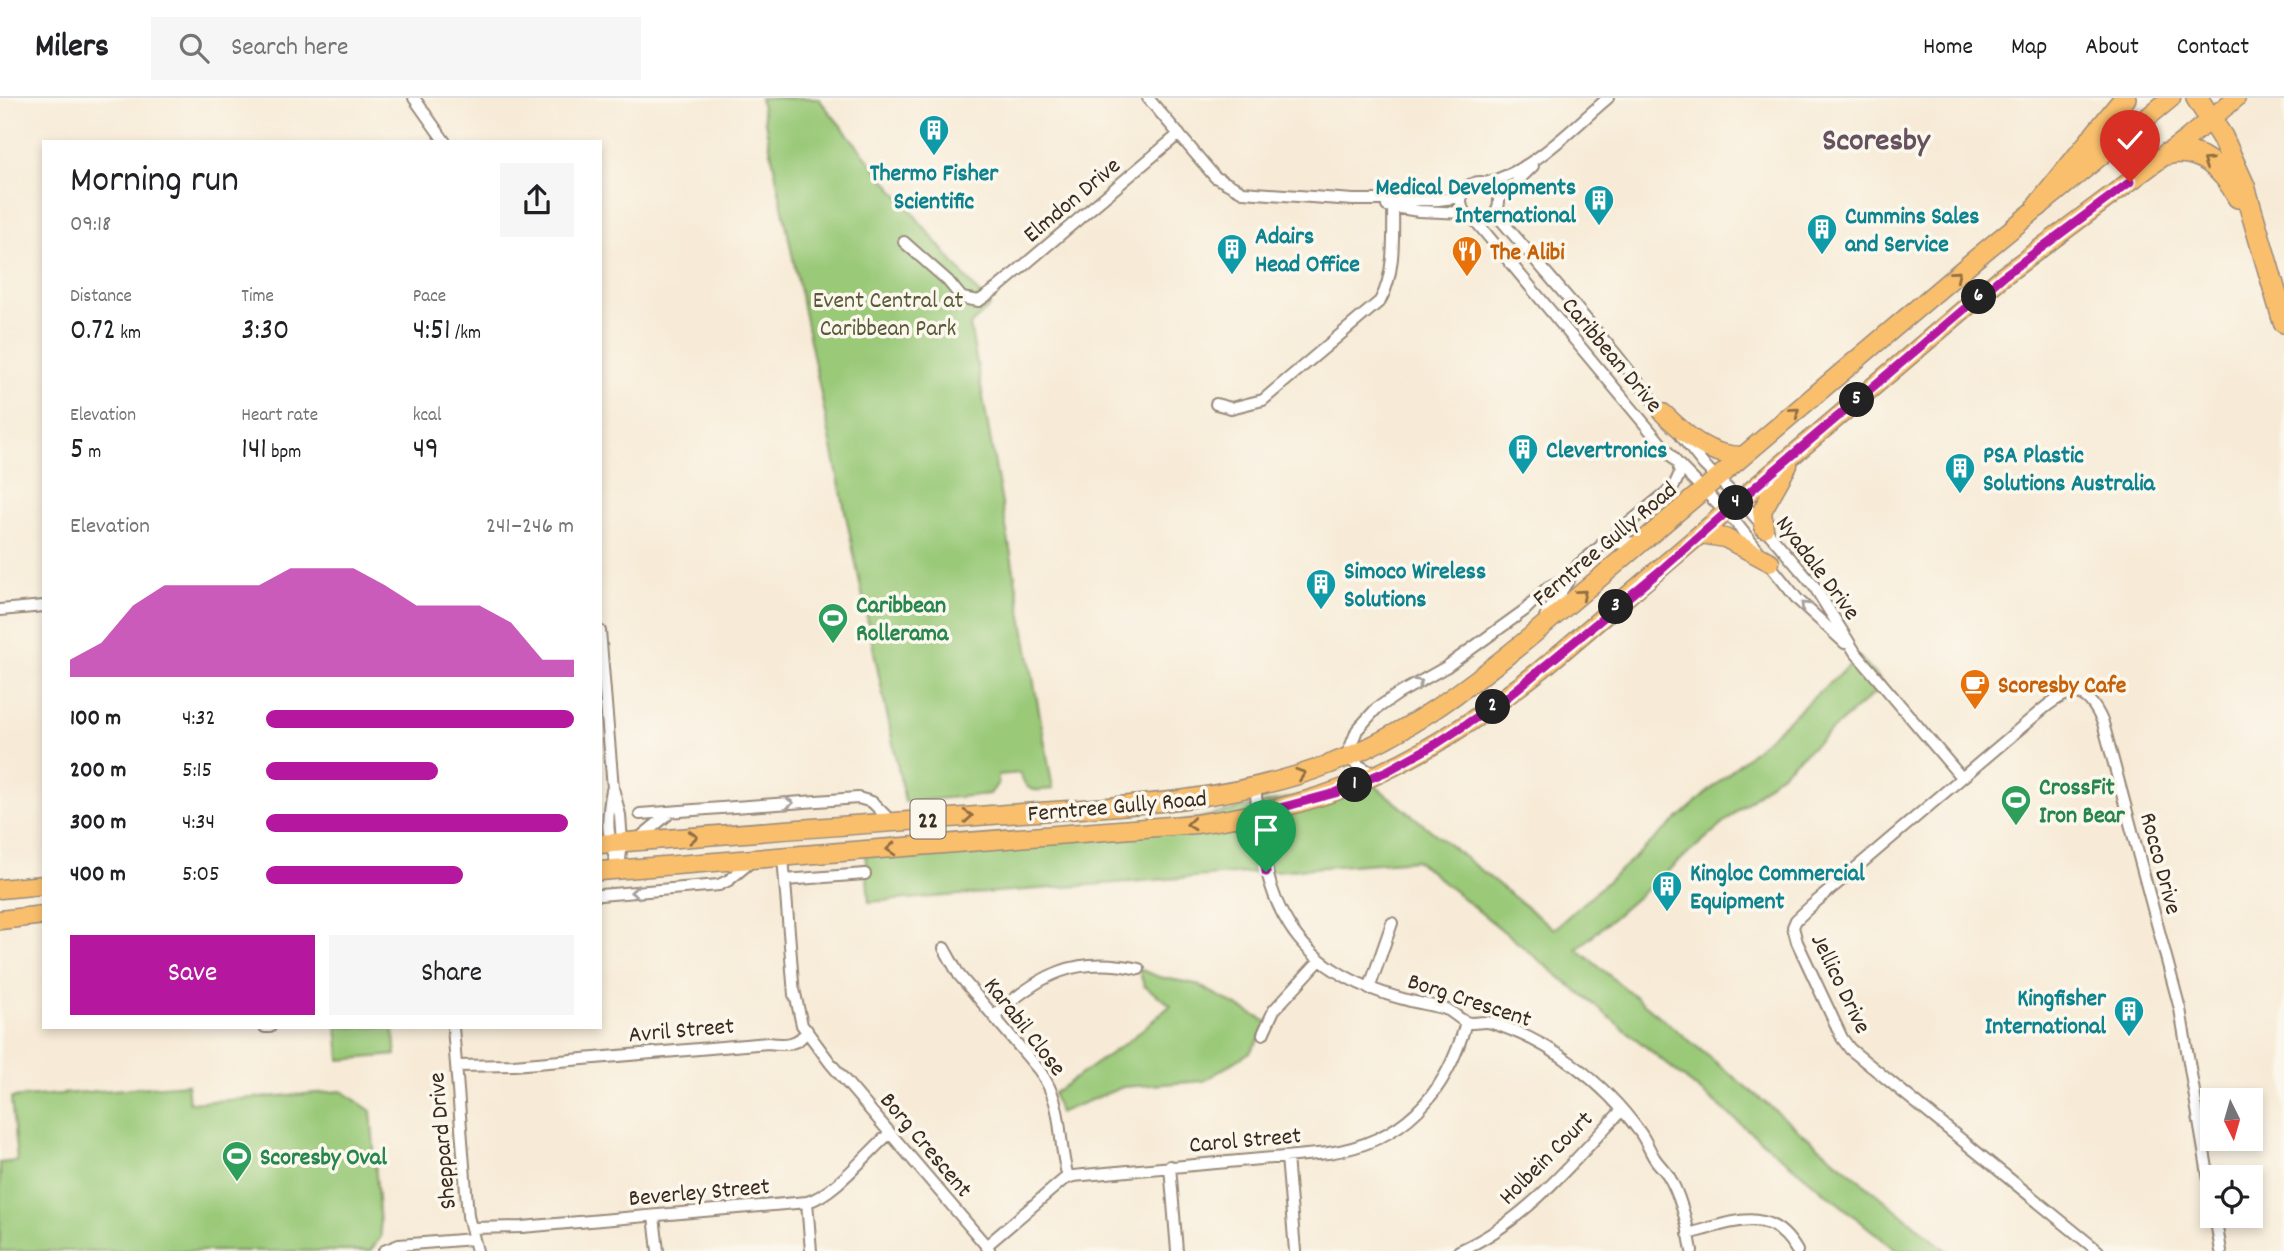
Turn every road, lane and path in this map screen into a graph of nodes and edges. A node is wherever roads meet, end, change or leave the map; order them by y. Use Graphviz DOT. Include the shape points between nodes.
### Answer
graph roads {
  1 [pos="414,98"];
  2 [pos="1148,98"];
  3 [pos="1608,98"];
  4 [pos="2125,98"];
  5 [pos="2171,98"];
  6 [pos="2197,98"];
  7 [pos="2236,98"];
  8 [pos="2212,118"];
  9 [pos="1179,134"];
  10 [pos="444,140"];
  11 [pos="1547,151"];
  12 [pos="2167,154"];
  13 [pos="1485,183"];
  14 [pos="1462,197"];
  15 [pos="1499,199"];
  16 [pos="1393,204"];
  17 [pos="2038,206"];
  18 [pos="1495,213"];
  19 [pos="1469,216"];
  20 [pos="2259,236"];
  21 [pos="904,242"];
  22 [pos="2284,322"];
  23 [pos="1216,404"];
  24 [pos="1663,413"];
  25 [pos="1795,453"];
  26 [pos="1743,456"];
  27 [pos="1678,464"];
  28 [pos="1711,484"];
  29 [pos="1733,506"];
  30 [pos="1764,528"];
  31 [pos="1700,534"];
  32 [pos="1644,542"];
  33 [pos="1602,544"];
  34 [pos="1770,562"];
  35 [pos="1571,576"];
  36 [pos="42,606"];
  37 [pos="0,610"];
  38 [pos="1530,638"];
  39 [pos="1855,652"];
  40 [pos="602,655"];
  41 [pos="1346,758"];
  42 [pos="1377,776"];
  43 [pos="1961,777"];
  44 [pos="1255,787"];
  45 [pos="672,812"];
  46 [pos="639,814"];
  47 [pos="1258,814"];
  48 [pos="892,822"];
  49 [pos="617,843"];
  50 [pos="783,857"];
  51 [pos="754,859"];
  52 [pos="619,869"];
  53 [pos="602,871"];
  54 [pos="865,874"];
  55 [pos="785,880"];
  56 [pos="42,885"];
  57 [pos="0,888"];
  58 [pos="602,895"];
  59 [pos="42,915"];
  60 [pos="0,920"];
  61 [pos="1392,923"];
  62 [pos="944,948"];
  63 [pos="1320,960"];
  64 [pos="1139,969"];
  65 [pos="1369,989"];
  66 [pos="994,1016"];
  67 [pos="1466,1022"];
  68 [pos="453,1029"];
  69 [pos="803,1033"];
  70 [pos="1263,1034"];
  71 [pos="456,1070"];
  72 [pos="1622,1110"];
  73 [pos="892,1135"];
  74 [pos="1287,1157"];
  75 [pos="2206,1165"];
  76 [pos="1170,1166"];
  77 [pos="1068,1177"];
  78 [pos="807,1202"];
  79 [pos="654,1216"];
  80 [pos="2217,1228"];
  81 [pos="472,1234"];
  82 [pos="1688,1234"];
  83 [pos="989,1248"];
  84 [pos="384,1251"];
  85 [pos="477,1251"];
  86 [pos="658,1251"];
  87 [pos="811,1251"];
  88 [pos="1177,1251"];
  89 [pos="1295,1251"];
  90 [pos="1459,1251"];
  91 [pos="1692,1251"];
  92 [pos="1797,1251"];
  93 [pos="2098,1251"];
  94 [pos="2221,1251"];
  1 -- 10 [label="street"];
  2 -- 9 [label="street"];
  3 -- 11 [label="street"];
  4 -- 17 [label="highway"];
  5 -- 17 [label="main road, Ferntree Gully Road / 22"];
  6 -- 8 [label="highway"];
  7 -- 8 [label="main road, Ferntree Gully Road / 22"];
  8 -- 12 [label="main road, Ferntree Gully Road / 22"];
  8 -- 20 [label="highway" via="2239,174"];
  9 -- 16 [label="street" via="1215,177 1242,192"];
  9 -- 21 [label="street, Elmdon Drive" via="979,301 962,298"];
  11 -- 13 [label="street" via="1510,176"];
  11 -- 15 [label="street"];
  20 -- 12 [label="highway, one-way" via="2235,190 2218,170 2193,153"];
  12 -- 25 [label="main road, Ferntree Gully Road / 22" via="2002,277"];
  13 -- 14 [label="street" via="1468,187"];
  13 -- 15 [label="street"];
  14 -- 16 [label="street"];
  14 -- 19 [label="street"];
  15 -- 18 [label="street"];
  16 -- 19 [label="street"];
  16 -- 23 [label="street" via="1388,279 1374,308 1263,401 1231,408"];
  26 -- 17 [label="main road, Ferntree Gully Road / 22, one-way"];
  18 -- 19 [label="street" via="1484,220"];
  18 -- 24 [label="street, Caribbean Drive"];
  19 -- 27 [label="street, Caribbean Drive"];
  20 -- 22 [label="highway"];
  24 -- 26 [label="main road" via="1709,450"];
  24 -- 28 [label="street, Caribbean Drive" via="1703,464"];
  25 -- 29 [label="main road, Ferntree Gully Road / 22"];
  25 -- 30 [label="main road" via="1762,511"];
  26 -- 28 [label="main road, Ferntree Gully Road / 22"];
  27 -- 28 [label="street, Caribbean Drive"];
  27 -- 33 [label="street" via="1680,474 1674,486"];
  28 -- 29 [label="street, Nyadale Drive"];
  28 -- 29 [label="street, Caribbean Drive"];
  28 -- 32 [label="main road, Ferntree Gully Road / 22"];
  29 -- 30 [label="street, Nyadale Drive"];
  29 -- 31 [label="main road, Ferntree Gully Road / 22"];
  29 -- 34 [label="street, Nyadale Drive"];
  30 -- 39 [label="street, Nyadale Drive" via="1814,586"];
  31 -- 34 [label="main road" via="1725,538"];
  31 -- 42 [label="main road, Ferntree Gully Road / 22" via="1506,698"];
  32 -- 33 [label="street"];
  38 -- 32 [label="main road, Ferntree Gully Road / 22, one-way"];
  33 -- 35 [label="street"];
  39 -- 34 [label="street, Nyadale Drive, one-way" via="1798,600"];
  35 -- 38 [label="street"];
  41 -- 35 [label="street, one-way" via="1357,730 1376,709 1446,667 1525,610 1548,587"];
  36 -- 37 [label="street"];
  38 -- 41 [label="main road, Ferntree Gully Road / 22" via="1428,716"];
  39 -- 43 [label="street, Nyadale Drive"];
  40 -- 49 [label="street" via="613,788 607,817"];
  41 -- 42 [label="street"];
  44 -- 41 [label="main road, Ferntree Gully Road / 22, one-way"];
  42 -- 47 [label="main road, Ferntree Gully Road / 22" via="1323,797"];
  43 -- 75 [label="street, Rocco Drive" via="2055,699 2080,693 2092,701 2103,723 2181,1014"];
  43 -- 93 [label="street, Jellico Drive" via="1796,920 1795,935 1850,1049"];
  44 -- 47 [label="street, Borg Crescent"];
  48 -- 44 [label="main road, Ferntree Gully Road / 22, one-way" via="1177,799"];
  45 -- 46 [label="street"];
  45 -- 48 [label="street, one-way" via="858,798 872,802"];
  45 -- 49 [label="street"];
  47 -- 50 [label="main road, Ferntree Gully Road / 22, one-way" via="1156,828"];
  47 -- 63 [label="street, Borg Crescent" via="1275,900 1290,927"];
  49 -- 48 [label="main road, Ferntree Gully Road / 22, one-way"];
  49 -- 52 [label="street"];
  50 -- 51 [label="main road, Ferntree Gully Road / 22"];
  50 -- 55 [label="street, Borg Crescent"];
  51 -- 52 [label="main road, Ferntree Gully Road / 22"];
  51 -- 58 [label="street, one-way" via="729,880 712,887"];
  52 -- 53 [label="main road, Ferntree Gully Road / 22"];
  54 -- 55 [label="street"];
  55 -- 69 [label="street, Borg Crescent" via="794,989"];
  56 -- 57 [label="main road"];
  59 -- 60 [label="main road"];
  61 -- 65 [label="street"];
  62 -- 66 [label="street, Karabil Close" via="954,969"];
  63 -- 65 [label="street, Borg Crescent"];
  63 -- 70 [label="street" via="1274,1010"];
  64 -- 66 [label="street" via="1100,964 1060,970"];
  65 -- 67 [label="street, Borg Crescent" via="1446,1010"];
  66 -- 77 [label="street, Karabil Close" via="1053,1094"];
  67 -- 72 [label="street, Borg Crescent" via="1493,1023 1540,1044 1587,1075"];
  67 -- 74 [label="street, Carol Street" via="1440,1086 1398,1127 1350,1149"];
  68 -- 71 [label="street, Sheppard Drive"];
  69 -- 71 [label="street, Avril Street" via="768,1043"];
  69 -- 73 [label="street, Borg Crescent"];
  71 -- 81 [label="street, Sheppard Drive"];
  72 -- 82 [label="street, Borg Crescent" via="1670,1179"];
  72 -- 90 [label="street, Holbein Court" via="1531,1205 1499,1230"];
  73 -- 78 [label="street, Beverley Street" via="819,1198"];
  73 -- 83 [label="street, Borg Crescent"];
  74 -- 76 [label="street, Carol Street"];
  74 -- 89 [label="street"];
  76 -- 77 [label="street, Carol Street"];
  76 -- 88 [label="street"];
  77 -- 83 [label="street"];
  78 -- 79 [label="street, Beverley Street"];
  78 -- 87 [label="street"];
  79 -- 81 [label="street, Beverley Street"];
  79 -- 86 [label="street"];
  80 -- 94 [label="street"];
  81 -- 84 [label="street, Beverley Street"];
  81 -- 85 [label="street, Sheppard Drive"];
  82 -- 91 [label="street, Borg Crescent"];
  82 -- 92 [label="street" via="1757,1220 1778,1227"];
}
